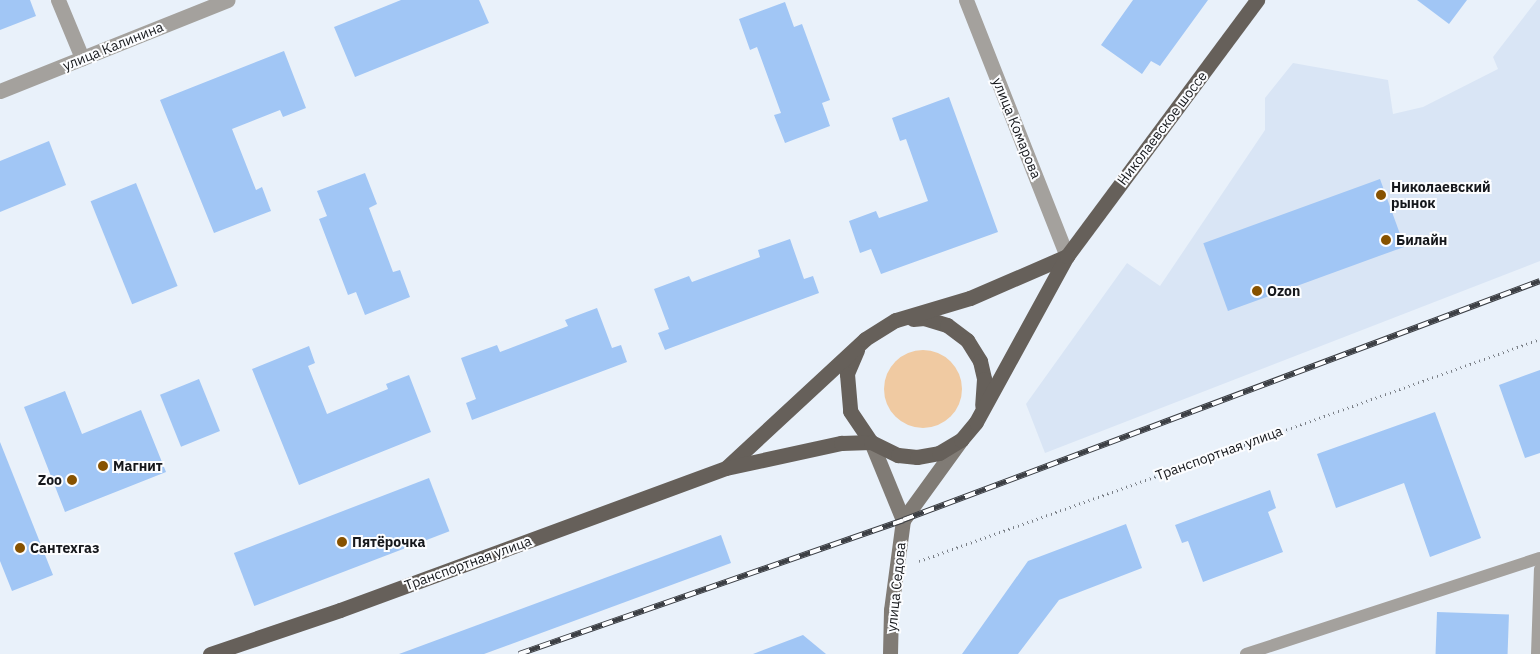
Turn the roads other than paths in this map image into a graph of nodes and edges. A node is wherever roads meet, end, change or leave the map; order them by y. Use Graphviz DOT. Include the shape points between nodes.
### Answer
graph roads {
  1 [pos="58,0"];
  2 [pos="227,0"];
  3 [pos="966,0"];
  4 [pos="1257,0"];
  5 [pos="82,58"];
  6 [pos="0,91"];
  7 [pos="1067,256"];
  8 [pos="896,320"];
  9 [pos="865,339"];
  10 [pos="976,422"];
  11 [pos="960,440"];
  12 [pos="870,442"];
  13 [pos="726,468"];
  14 [pos="903,520"];
  15 [pos="1540,558"];
  16 [pos="1540,569"];
  17 [pos="210,654"];
  18 [pos="890,654"];
  19 [pos="1246,654"];
  20 [pos="1537,654"];
  1 -- 5 [label="street"];
  2 -- 5 [label="street, улица Калинина"];
  3 -- 7 [label="street, улица Комарова"];
  4 -- 7 [label="main road, Николаевское шоссе"];
  5 -- 6 [label="street, улица Калинина"];
  7 -- 8 [label="main road" via="970,298"];
  7 -- 10 [label="main road, Николаевское шоссе"];
  8 -- 9 [label="main road"];
  8 -- 10 [label="main road" via="924,318 947,325 967,340 980,361 984,379 984,402"];
  9 -- 12 [label="main road" via="853,356 847,374 850,411"];
  9 -- 13 [label="main road"];
  10 -- 11 [label="main road"];
  11 -- 12 [label="main road" via="939,453 917,457 898,455"];
  11 -- 14 [label="main road, улица Седова"];
  12 -- 13 [label="main road" via="841,443"];
  12 -- 14 [label="main road"];
  13 -- 17 [label="main road, Транспортная улица" via="340,610"];
  14 -- 18 [label="main road, улица Седова"];
  15 -- 19 [label="lane"];
  16 -- 20 [label="lane"];
}
